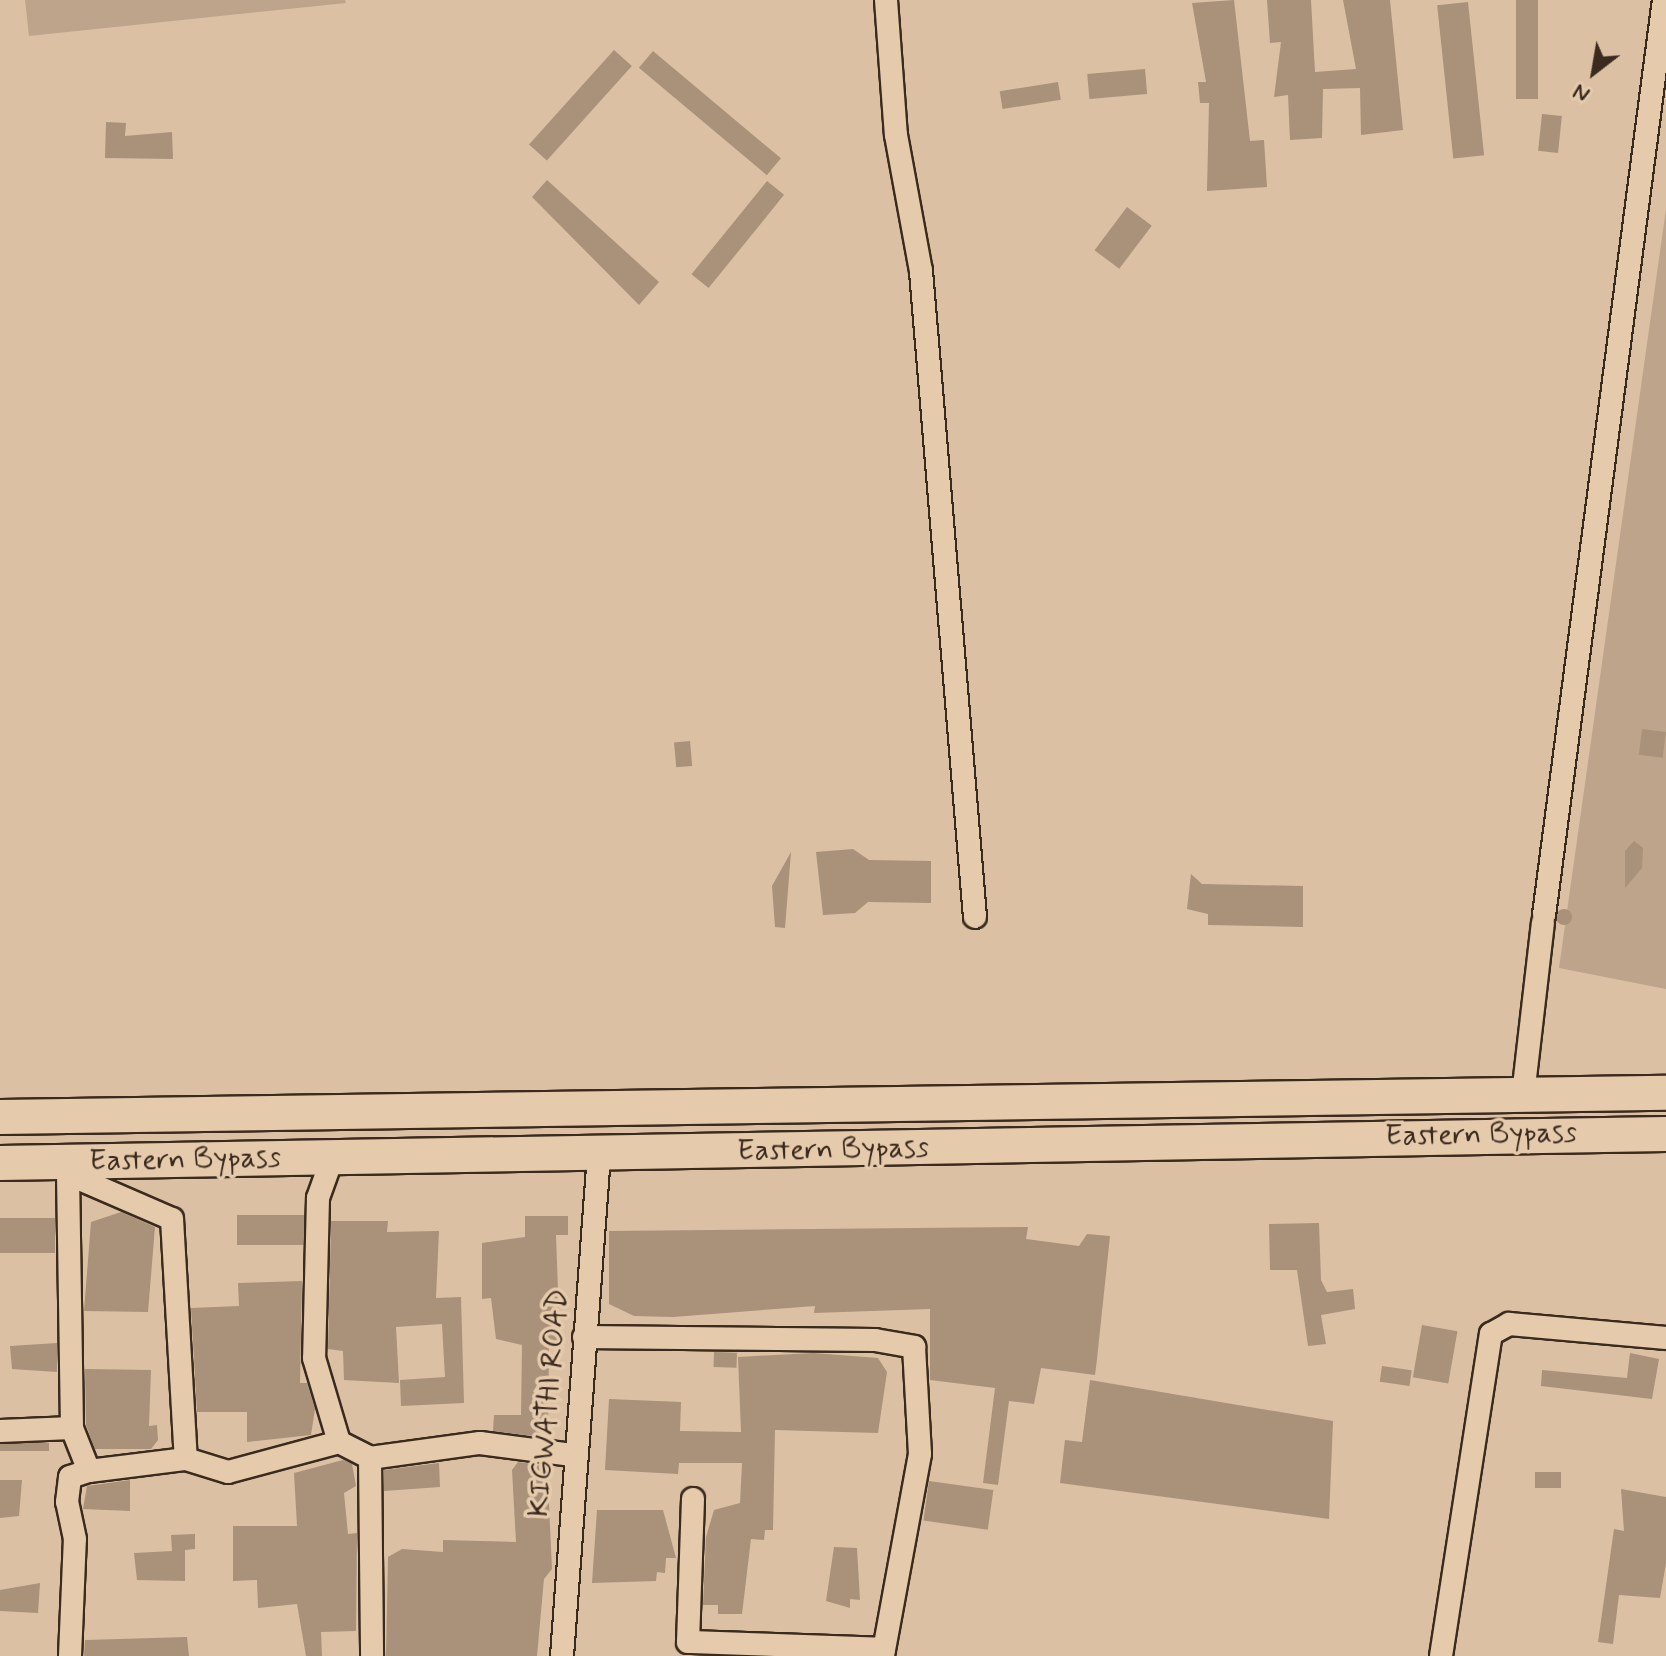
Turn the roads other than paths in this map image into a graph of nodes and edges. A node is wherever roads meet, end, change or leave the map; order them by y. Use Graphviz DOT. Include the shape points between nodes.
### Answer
graph roads {
  1 [pos="886,0"];
  2 [pos="1664,0"];
  3 [pos="975,917"];
  4 [pos="1666,1093"];
  5 [pos="1523,1095"];
  6 [pos="0,1117"];
  7 [pos="1666,1134"];
  8 [pos="599,1155"];
  9 [pos="333,1156"];
  10 [pos="0,1163"];
  11 [pos="77,1168"];
  12 [pos="584,1337"];
  13 [pos="1666,1338"];
  14 [pos="72,1428"];
  15 [pos="0,1431"];
  16 [pos="339,1442"];
  17 [pos="572,1455"];
  18 [pos="370,1458"];
  19 [pos="186,1459"];
  20 [pos="89,1471"];
  21 [pos="693,1499"];
  22 [pos="687,1649"];
  23 [pos="884,1652"];
  24 [pos="70,1656"];
  25 [pos="372,1656"];
  26 [pos="562,1656"];
  27 [pos="1441,1656"];
  1 -- 3 [label="street" via="896,135 921,271"];
  2 -- 5 [label="street"];
  4 -- 5 [label="main road, Eastern Bypass"];
  5 -- 6 [label="main road, Eastern Bypass"];
  7 -- 8 [label="main road, Eastern Bypass"];
  8 -- 9 [label="main road, Eastern Bypass"];
  8 -- 12 [label="street, KIGWATHI ROAD"];
  9 -- 11 [label="main road, Eastern Bypass"];
  9 -- 16 [label="street" via="318,1198 314,1358"];
  10 -- 11 [label="main road, Eastern Bypass"];
  11 -- 14 [label="street"];
  11 -- 19 [label="street" via="172,1219"];
  12 -- 17 [label="street, KIGWATHI ROAD"];
  12 -- 23 [label="street" via="875,1340 914,1347 920,1454"];
  13 -- 27 [label="street" via="1509,1324 1491,1334"];
  14 -- 15 [label="street"];
  14 -- 20 [label="street"];
  16 -- 18 [label="street"];
  16 -- 19 [label="street" via="228,1472"];
  17 -- 18 [label="street" via="480,1443"];
  17 -- 26 [label="street, KIGWATHI ROAD"];
  18 -- 25 [label="street"];
  19 -- 20 [label="street"];
  20 -- 24 [label="street" via="70,1477 67,1502 75,1539"];
  21 -- 22 [label="street"];
  22 -- 23 [label="street"];
}
